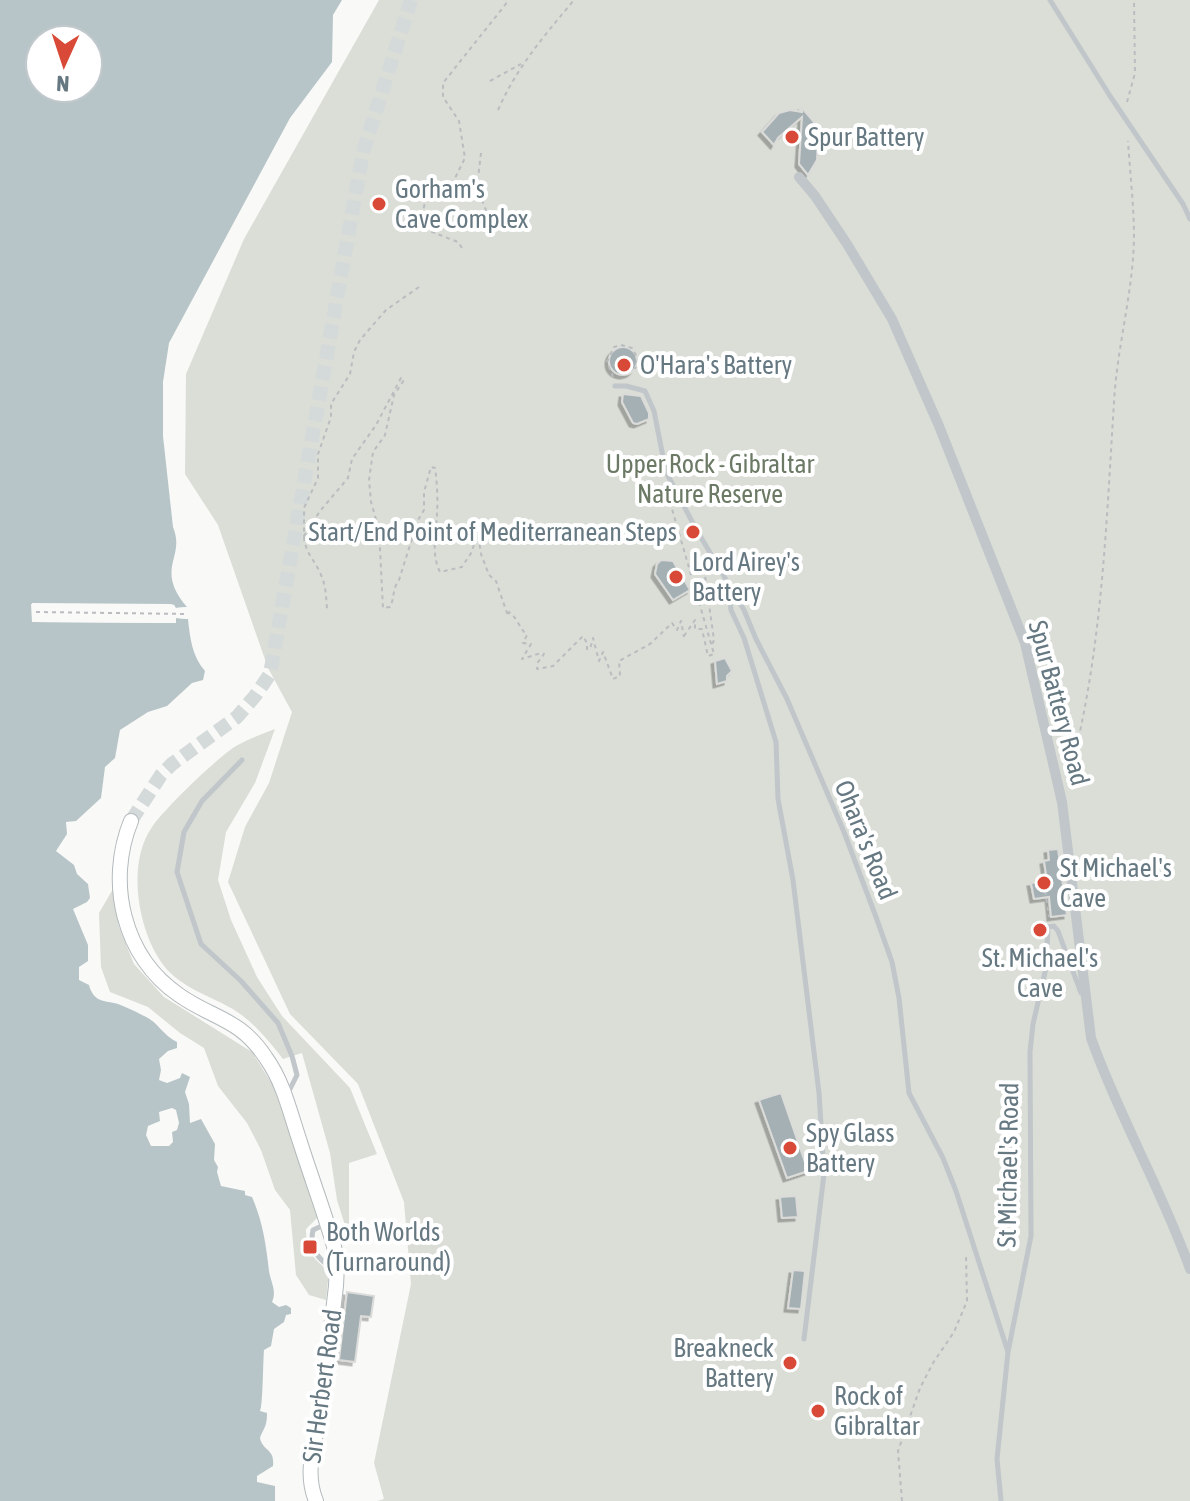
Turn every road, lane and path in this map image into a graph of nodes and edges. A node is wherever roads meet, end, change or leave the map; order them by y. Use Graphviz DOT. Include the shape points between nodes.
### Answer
graph roads {
  1 [pos="509,0"];
  2 [pos="574,0"];
  3 [pos="1050,0"];
  4 [pos="1134,0"];
  5 [pos="522,63"];
  6 [pos="490,81"];
  7 [pos="498,110"];
  8 [pos="1126,117"];
  9 [pos="481,153"];
  10 [pos="799,177"];
  11 [pos="1190,219"];
  12 [pos="491,223"];
  13 [pos="462,248"];
  14 [pos="419,287"];
  15 [pos="635,369"];
  16 [pos="615,386"];
  17 [pos="666,472"];
  18 [pos="304,536"];
  19 [pos="703,540"];
  20 [pos="729,588"];
  21 [pos="327,609"];
  22 [pos="36,612"];
  23 [pos="188,614"];
  24 [pos="712,646"];
  25 [pos="242,760"];
  26 [pos="1062,802"];
  27 [pos="131,821"];
  28 [pos="1044,883"];
  29 [pos="1050,926"];
  30 [pos="1088,1010"];
  31 [pos="286,1097"];
  32 [pos="328,1223"];
  33 [pos="965,1245"];
  34 [pos="1190,1269"];
  35 [pos="337,1271"];
  36 [pos="804,1339"];
  37 [pos="1008,1352"];
  38 [pos="316,1501"];
  39 [pos="902,1501"];
  40 [pos="1001,1501"];
  1 -- 13 [label="path" via="445,78 442,89 459,121 465,158 450,188 426,199 421,218 427,230"];
  2 -- 5 [label="path"];
  3 -- 8 [label="lane"];
  4 -- 8 [label="path" via="1135,73"];
  5 -- 6 [label="path"];
  5 -- 7 [label="path"];
  8 -- 11 [label="lane"];
  8 -- 26 [label="path" via="1134,238 1114,399 1102,581 1080,737"];
  9 -- 12 [label="path" via="477,187"];
  10 -- 26 [label="street, Spur Battery Road" via="892,319 939,426 1028,654"];
  14 -- 18 [label="path" via="386,310 354,352 350,374 331,404 318,454 318,478 304,508"];
  15 -- 16 [label="path" via="638,359 632,348 614,347 607,362"];
  16 -- 17 [label="lane, Ohara's Road" via="645,391"];
  17 -- 19 [label="lane, Ohara's Road"];
  17 -- 24 [label="path" via="677,530"];
  18 -- 21 [label="path" via="305,550 326,587"];
  18 -- 24 [label="path" via="348,478 352,459 401,378 385,435 372,456 369,480 379,530 383,608 392,603 434,467 437,567 440,572 462,567 474,546 476,518 481,554 504,610 527,635 523,643 531,644 522,659 544,654 538,662 540,671 553,666 583,636 587,649 593,638 599,661 603,652 613,679 620,676 619,661 650,644 672,623 677,630 681,621 684,637 695,620 695,629 702,629 708,656 714,654"];
  19 -- 20 [label="lane, Ohara's Road"];
  19 -- 24 [label="path"];
  20 -- 36 [label="lane" via="731,610 776,742 778,799 819,1093 824,1174"];
  20 -- 37 [label="lane, Ohara's Road" via="787,699 876,917 899,998 909,1093 956,1191"];
  22 -- 23 [label="path"];
  25 -- 31 [label="lane" via="202,801 184,832 177,872 201,944 278,1023 297,1075"];
  26 -- 30 [label="street, Spur Battery Road"];
  27 -- 31 [label="main road, Sir Herbert Road" via="120,888 135,946 170,988 226,1019 257,1045"];
  28 -- 29 [label="path"];
  29 -- 30 [label="lane" via="1057,928"];
  29 -- 37 [label="lane, St Michael's Road" via="1045,929 1046,968 1031,1038 1031,1236"];
  30 -- 34 [label="street, Spur Battery Road" via="1102,1071"];
  31 -- 32 [label="main road, Sir Herbert Road"];
  32 -- 35 [label="main road, Sir Herbert Road"];
  32 -- 35 [label="lane, Sir Herbert Road" via="313,1230 313,1246 319,1259"];
  33 -- 39 [label="path" via="967,1301 920,1388 898,1451"];
  35 -- 38 [label="main road, Sir Herbert Road" via="310,1467"];
  37 -- 40 [label="lane, St Michael's Road" via="997,1459"];
}
